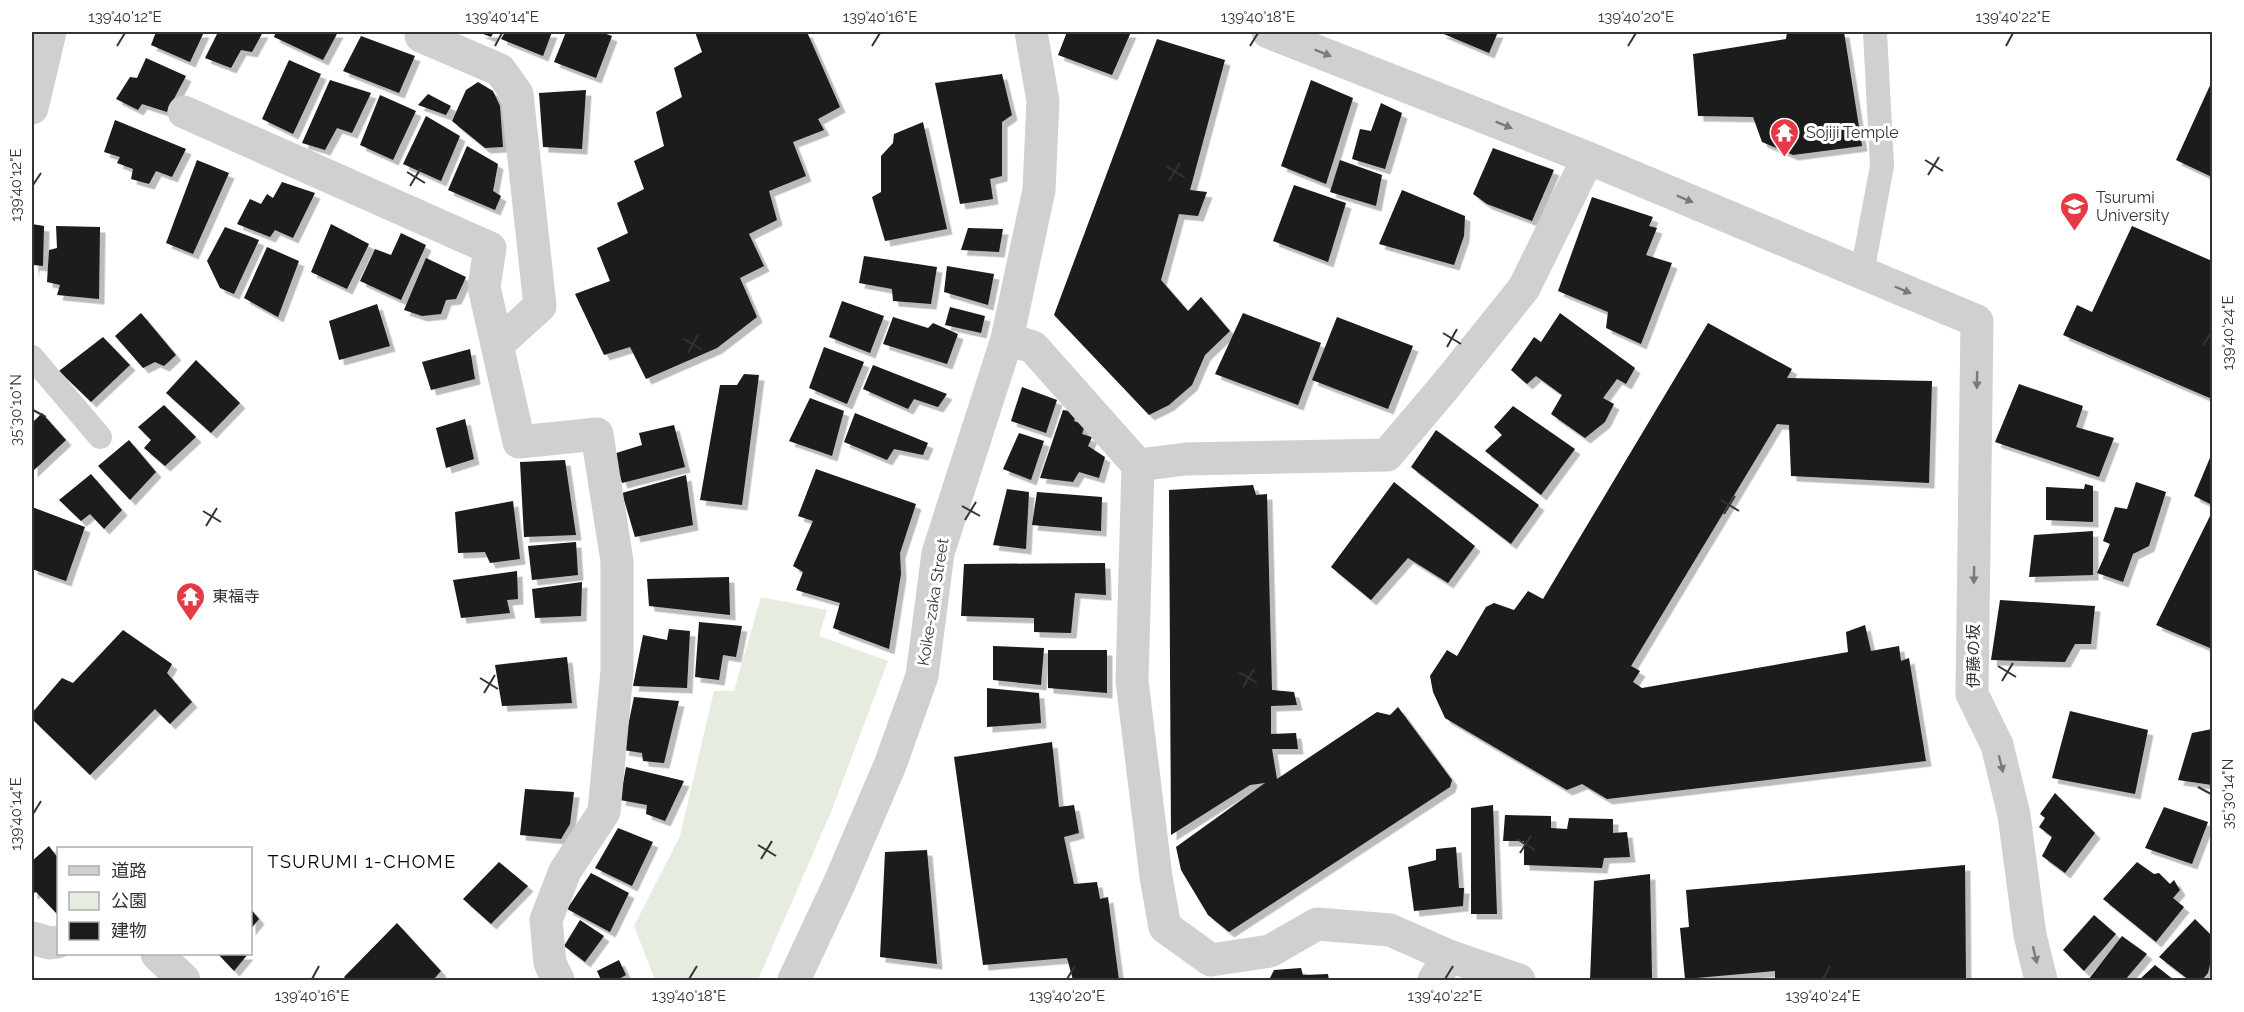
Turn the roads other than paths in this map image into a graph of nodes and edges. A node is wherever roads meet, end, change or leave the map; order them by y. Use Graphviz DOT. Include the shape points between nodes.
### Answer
graph roads {
  1 [pos="50,32"];
  2 [pos="1031,32"];
  3 [pos="1269,32"];
  4 [pos="1875,32"];
  5 [pos="421,36"];
  6 [pos="32,108"];
  7 [pos="184,112"];
  8 [pos="1588,158"];
  9 [pos="1862,273"];
  10 [pos="1007,339"];
  11 [pos="498,344"];
  12 [pos="32,357"];
  13 [pos="100,436"];
  14 [pos="1138,465"];
  15 [pos="32,938"];
  16 [pos="57,942"];
  17 [pos="159,955"];
  18 [pos="1442,968"];
  19 [pos="184,981"];
  20 [pos="558,981"];
  21 [pos="794,981"];
  22 [pos="1519,981"];
  23 [pos="2041,981"];
  1 -- 6 [label="street"];
  2 -- 10 [label="street, Koike-zaka Street" via="1043,101 1039,190"];
  3 -- 8 [label="street, one-way"];
  4 -- 9 [label="lane" via="1882,166"];
  5 -- 11 [label="street" via="500,70 518,94 540,306"];
  7 -- 11 [label="street" via="490,248 484,287"];
  8 -- 9 [label="street, one-way"];
  8 -- 14 [label="street" via="1524,288 1387,455 1186,459"];
  9 -- 23 [label="street, 伊藤の坂, one-way" via="1977,321 1972,694 1997,745 2014,815 2030,935"];
  10 -- 14 [label="street" via="1033,347"];
  10 -- 21 [label="street, Koike-zaka Street" via="938,553 922,676 890,765"];
  11 -- 20 [label="street" via="519,442 597,434 617,561 617,671 604,812 565,871 546,920 550,963"];
  12 -- 13 [label="lane"];
  14 -- 18 [label="street" via="1132,681 1165,927 1211,960 1270,951 1317,924 1390,930"];
  15 -- 16 [label="street"];
  17 -- 19 [label="street"];
  18 -- 22 [label="street"];
}
